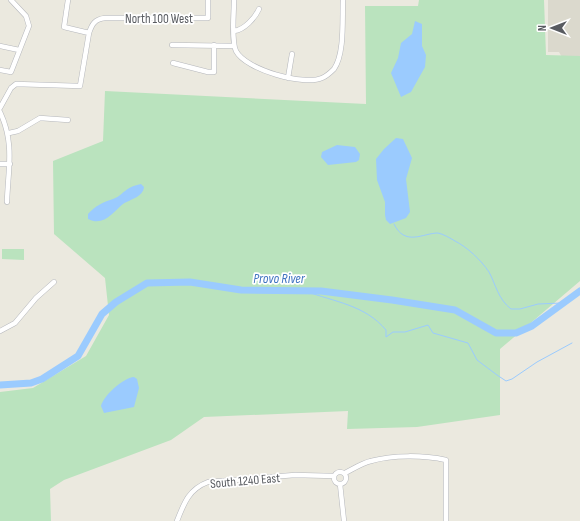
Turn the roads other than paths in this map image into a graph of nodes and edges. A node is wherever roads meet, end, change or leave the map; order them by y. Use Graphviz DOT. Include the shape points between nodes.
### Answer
graph roads {
  1 [pos="11,0"];
  2 [pos="68,0"];
  3 [pos="208,0"];
  4 [pos="234,0"];
  5 [pos="343,0"];
  6 [pos="259,9"];
  7 [pos="234,31"];
  8 [pos="89,33"];
  9 [pos="172,45"];
  10 [pos="214,45"];
  11 [pos="0,46"];
  12 [pos="234,46"];
  13 [pos="19,50"];
  14 [pos="292,54"];
  15 [pos="173,63"];
  16 [pos="0,70"];
  17 [pos="288,78"];
  18 [pos="0,108"];
  19 [pos="0,112"];
  20 [pos="68,120"];
  21 [pos="9,133"];
  22 [pos="0,164"];
  23 [pos="10,164"];
  24 [pos="7,202"];
  25 [pos="54,282"];
  26 [pos="0,331"];
  27 [pos="345,473"];
  28 [pos="334,476"];
  29 [pos="340,484"];
  30 [pos="177,521"];
  31 [pos="344,521"];
  32 [pos="446,521"];
  1 -- 13 [label="street" via="22,10 28,21 27,31"];
  2 -- 8 [label="street" via="64,27"];
  3 -- 8 [label="street, North 100 West" via="208,18 101,19 95,21"];
  4 -- 7 [label="street"];
  5 -- 17 [label="street" via="340,57 334,69 322,79"];
  6 -- 7 [label="street" via="255,17"];
  7 -- 12 [label="street"];
  8 -- 18 [label="street" via="80,86 16,84"];
  9 -- 10 [label="street"];
  10 -- 12 [label="street"];
  10 -- 15 [label="street" via="214,71 208,72"];
  11 -- 13 [label="street"];
  12 -- 17 [label="street" via="246,62"];
  13 -- 16 [label="street" via="11,72"];
  14 -- 17 [label="street"];
  19 -- 21 [label="street"];
  20 -- 21 [label="street" via="40,118 18,131"];
  21 -- 23 [label="street"];
  22 -- 23 [label="street"];
  23 -- 24 [label="street"];
  25 -- 26 [label="street" via="36,298 15,323"];
  27 -- 28 [label="street" via="338,472"];
  27 -- 29 [label="street" via="346,480"];
  27 -- 32 [label="street" via="369,461 384,459 436,457 446,460"];
  28 -- 29 [label="street"];
  28 -- 30 [label="street, South 1240 East" via="295,475 208,482 199,485 187,497"];
  29 -- 31 [label="street"];
}
